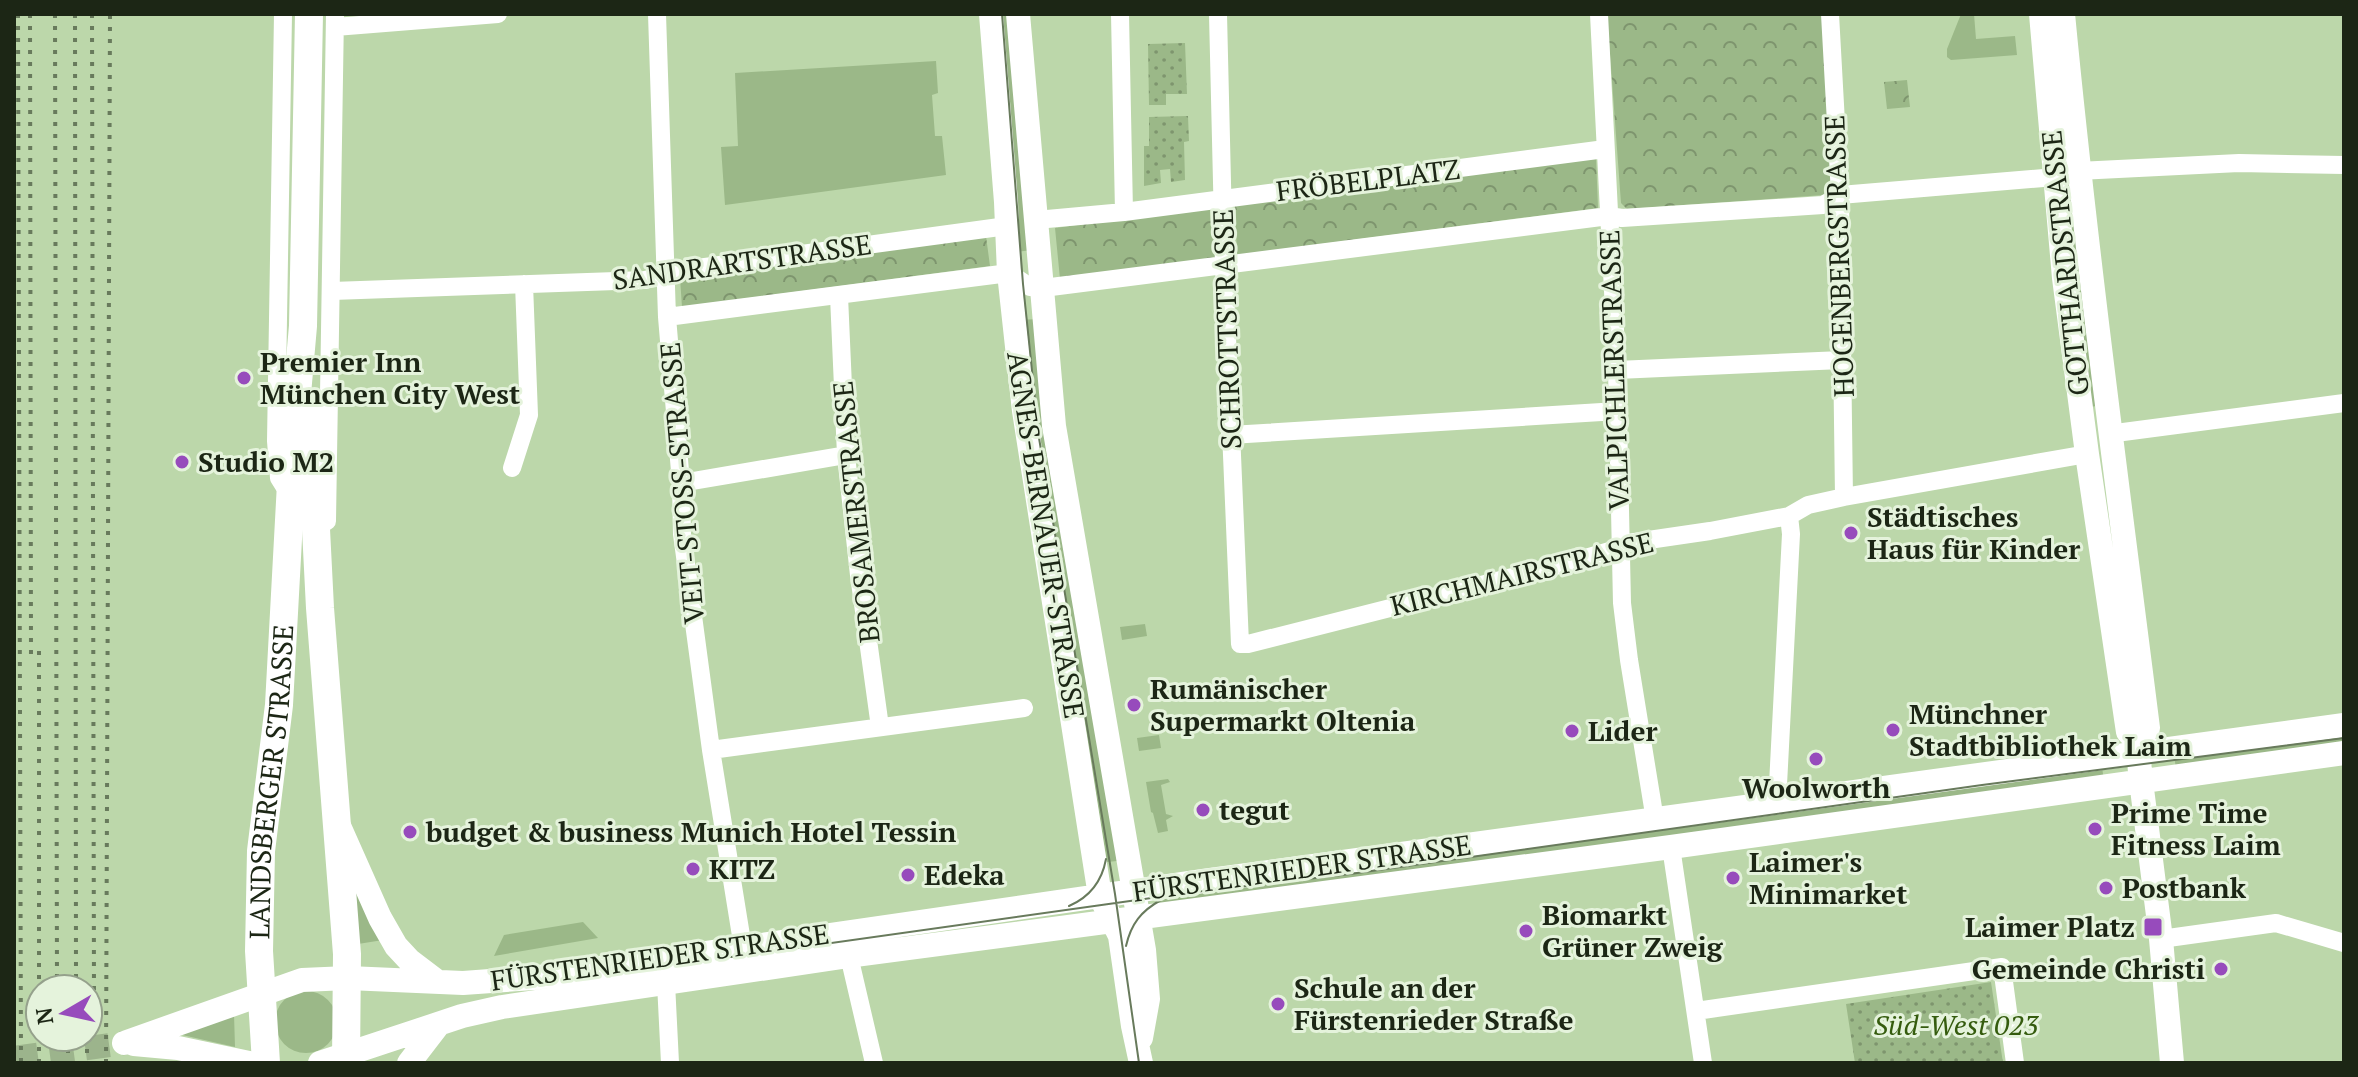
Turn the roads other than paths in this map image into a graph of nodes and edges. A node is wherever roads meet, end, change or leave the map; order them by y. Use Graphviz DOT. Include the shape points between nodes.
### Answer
graph roads {
  1 [pos="283,14"];
  2 [pos="309,14"];
  3 [pos="498,14"];
  4 [pos="657,14"];
  5 [pos="991,14"];
  6 [pos="1018,14"];
  7 [pos="1120,14"];
  8 [pos="1218,14"];
  9 [pos="1599,14"];
  10 [pos="1830,14"];
  11 [pos="2041,14"];
  12 [pos="2063,14"];
  13 [pos="335,21"];
  14 [pos="1605,149"];
  15 [pos="2344,165"];
  16 [pos="2066,174"];
  17 [pos="1840,195"];
  18 [pos="1223,199"];
  19 [pos="1124,212"];
  20 [pos="1609,216"];
  21 [pos="1036,220"];
  22 [pos="1007,226"];
  23 [pos="1224,266"];
  24 [pos="1009,273"];
  25 [pos="666,276"];
  26 [pos="524,284"];
  27 [pos="1043,288"];
  28 [pos="332,291"];
  29 [pos="291,293"];
  30 [pos="839,296"];
  31 [pos="667,317"];
  32 [pos="303,326"];
  33 [pos="1842,360"];
  34 [pos="1617,370"];
  35 [pos="2344,403"];
  36 [pos="1618,411"];
  37 [pos="2108,434"];
  38 [pos="1230,435"];
  39 [pos="2087,454"];
  40 [pos="846,455"];
  41 [pos="512,468"];
  42 [pos="681,483"];
  43 [pos="1844,497"];
  44 [pos="292,499"];
  45 [pos="2107,511"];
  46 [pos="1789,516"];
  47 [pos="1620,548"];
  48 [pos="317,554"];
  49 [pos="1240,644"];
  50 [pos="1024,708"];
  51 [pos="2344,725"];
  52 [pos="880,727"];
  53 [pos="2139,748"];
  54 [pos="711,750"];
  55 [pos="2344,753"];
  56 [pos="2141,783"];
  57 [pos="1777,804"];
  58 [pos="1654,811"];
  59 [pos="336,819"];
  60 [pos="1671,847"];
  61 [pos="1135,891"];
  62 [pos="1100,896"];
  63 [pos="1139,917"];
  64 [pos="1114,920"];
  65 [pos="2161,939"];
  66 [pos="2344,943"];
  67 [pos="743,948"];
  68 [pos="849,956"];
  69 [pos="348,978"];
  70 [pos="438,982"];
  71 [pos="666,983"];
  72 [pos="261,993"];
  73 [pos="1696,1011"];
  74 [pos="439,1024"];
  75 [pos="124,1043"];
  76 [pos="1140,1056"];
  77 [pos="337,1060"];
  78 [pos="164,1063"];
  79 [pos="249,1063"];
  80 [pos="266,1063"];
  81 [pos="409,1063"];
  82 [pos="670,1063"];
  83 [pos="874,1063"];
  84 [pos="1703,1063"];
  85 [pos="2015,1063"];
  86 [pos="2172,1063"];
  1 -- 29 [label="street, LANDSBERGER STRASSE"];
  2 -- 29 [label="main road, LANDSBERGER STRASSE"];
  3 -- 13 [label="street"];
  4 -- 25 [label="street, VEIT-STOSS-STRASSE"];
  5 -- 22 [label="main road, AGNES-BERNAUER-STRASSE"];
  6 -- 21 [label="main road, AGNES-BERNAUER-STRASSE"];
  7 -- 19 [label="street"];
  8 -- 18 [label="street, SCHROTTSTRASSE"];
  9 -- 14 [label="street, VALPICHLERSTRASSE"];
  10 -- 17 [label="street, HOGENBERGSTRASSE"];
  11 -- 16 [label="main road, GOTTHARDSTRASSE"];
  12 -- 16 [label="main road, GOTTHARDSTRASSE"];
  13 -- 28 [label="street, LANDSBERGER STRASSE"];
  14 -- 18 [label="street, FRÖBELPLATZ"];
  14 -- 20 [label="street, VALPICHLERSTRASSE"];
  15 -- 16 [label="street" via="2239,163"];
  16 -- 17 [label="street"];
  16 -- 37 [label="main road, GOTTHARDSTRASSE"];
  16 -- 39 [label="main road, GOTTHARDSTRASSE" via="2064,278"];
  17 -- 20 [label="street" via="1823,205"];
  17 -- 33 [label="street, HOGENBERGSTRASSE"];
  18 -- 19 [label="street, FRÖBELPLATZ"];
  18 -- 23 [label="street, SCHROTTSTRASSE"];
  19 -- 21 [label="street, FRÖBELPLATZ"];
  20 -- 23 [label="street"];
  20 -- 34 [label="street, VALPICHLERSTRASSE"];
  21 -- 27 [label="main road, AGNES-BERNAUER-STRASSE"];
  22 -- 24 [label="main road, AGNES-BERNAUER-STRASSE"];
  22 -- 25 [label="street, SANDRARTSTRASSE"];
  23 -- 27 [label="street"];
  23 -- 38 [label="street, SCHROTTSTRASSE"];
  24 -- 27 [label="street" via="1030,287"];
  24 -- 30 [label="street, SANDRARTSTRASSE"];
  24 -- 62 [label="main road, AGNES-BERNAUER-STRASSE" via="1024,411"];
  25 -- 26 [label="street, SANDRARTSTRASSE"];
  25 -- 31 [label="street, VEIT-STOSS-STRASSE"];
  26 -- 28 [label="street, SANDRARTSTRASSE"];
  26 -- 41 [label="street" via="529,415"];
  27 -- 61 [label="main road, AGNES-BERNAUER-STRASSE" via="1056,441"];
  28 -- 48 [label="street, LANDSBERGER STRASSE" via="328,518"];
  29 -- 32 [label="main road, LANDSBERGER STRASSE"];
  29 -- 44 [label="street, LANDSBERGER STRASSE" via="276,441 279,478"];
  30 -- 31 [label="street, SANDRARTSTRASSE"];
  30 -- 40 [label="street, BROSAMERSTRASSE"];
  31 -- 42 [label="street, VEIT-STOSS-STRASSE"];
  32 -- 44 [label="main road, LANDSBERGER STRASSE"];
  32 -- 48 [label="main road, LANDSBERGER STRASSE"];
  33 -- 34 [label="street"];
  33 -- 43 [label="street, HOGENBERGSTRASSE"];
  34 -- 36 [label="street, VALPICHLERSTRASSE"];
  35 -- 37 [label="street"];
  36 -- 38 [label="street"];
  36 -- 47 [label="street, VALPICHLERSTRASSE"];
  37 -- 45 [label="main road, GOTTHARDSTRASSE"];
  38 -- 49 [label="street, SCHROTTSTRASSE"];
  39 -- 43 [label="street, KIRCHMAIRSTRASSE"];
  39 -- 45 [label="main road, GOTTHARDSTRASSE"];
  40 -- 42 [label="street"];
  40 -- 52 [label="street, BROSAMERSTRASSE"];
  42 -- 54 [label="street, VEIT-STOSS-STRASSE" via="682,534"];
  43 -- 46 [label="street, KIRCHMAIRSTRASSE" via="1808,505"];
  44 -- 72 [label="main road, LANDSBERGER STRASSE" via="279,705 261,851"];
  45 -- 53 [label="main road, GOTTHARDSTRASSE" via="2148,728"];
  46 -- 47 [label="street, KIRCHMAIRSTRASSE" via="1630,542"];
  46 -- 57 [label="street"];
  47 -- 49 [label="street, KIRCHMAIRSTRASSE"];
  47 -- 58 [label="street, VALPICHLERSTRASSE" via="1629,660"];
  48 -- 59 [label="main road, LANDSBERGER STRASSE"];
  50 -- 52 [label="street"];
  51 -- 53 [label="main road, FÜRSTENRIEDER STRASSE"];
  52 -- 54 [label="street"];
  53 -- 56 [label="main road, GOTTHARDSTRASSE"];
  53 -- 57 [label="main road, FÜRSTENRIEDER STRASSE"];
  54 -- 67 [label="street, VEIT-STOSS-STRASSE"];
  55 -- 56 [label="main road, FÜRSTENRIEDER STRASSE"];
  56 -- 60 [label="main road, FÜRSTENRIEDER STRASSE"];
  56 -- 65 [label="main road, GOTTHARDSTRASSE"];
  57 -- 58 [label="main road, FÜRSTENRIEDER STRASSE"];
  58 -- 61 [label="main road, FÜRSTENRIEDER STRASSE"];
  59 -- 69 [label="main road, LANDSBERGER STRASSE"];
  59 -- 70 [label="main road" via="396,946"];
  60 -- 63 [label="main road, FÜRSTENRIEDER STRASSE"];
  60 -- 73 [label="street"];
  61 -- 62 [label="main road, FÜRSTENRIEDER STRASSE"];
  61 -- 63 [label="main road, AGNES-BERNAUER-STRASSE"];
  62 -- 64 [label="main road, AGNES-BERNAUER-STRASSE"];
  62 -- 67 [label="main road, FÜRSTENRIEDER STRASSE"];
  63 -- 64 [label="main road, FÜRSTENRIEDER STRASSE"];
  63 -- 76 [label="main road, AGNES-BERNAUER-STRASSE" via="1148,999"];
  64 -- 68 [label="main road, FÜRSTENRIEDER STRASSE"];
  64 -- 76 [label="main road, AGNES-BERNAUER-STRASSE"];
  65 -- 66 [label="street" via="2276,923"];
  65 -- 86 [label="main road, GOTTHARDSTRASSE"];
  67 -- 70 [label="main road, FÜRSTENRIEDER STRASSE" via="533,978"];
  68 -- 71 [label="main road, FÜRSTENRIEDER STRASSE"];
  68 -- 83 [label="street"];
  69 -- 70 [label="main road, FÜRSTENRIEDER STRASSE"];
  69 -- 72 [label="main road, FÜRSTENRIEDER STRASSE" via="302,980"];
  69 -- 77 [label="main road, LANDSBERGER STRASSE"];
  71 -- 74 [label="main road, FÜRSTENRIEDER STRASSE" via="502,1007"];
  71 -- 82 [label="street"];
  72 -- 75 [label="main road, FÜRSTENRIEDER STRASSE"];
  72 -- 80 [label="main road, LANDSBERGER STRASSE"];
  73 -- 84 [label="street"];
  73 -- 85 [label="street" via="2002,967"];
  74 -- 77 [label="main road, FÜRSTENRIEDER STRASSE"];
  74 -- 81 [label="main road"];
  75 -- 78 [label="main road"];
  75 -- 79 [label="main road"];
}
